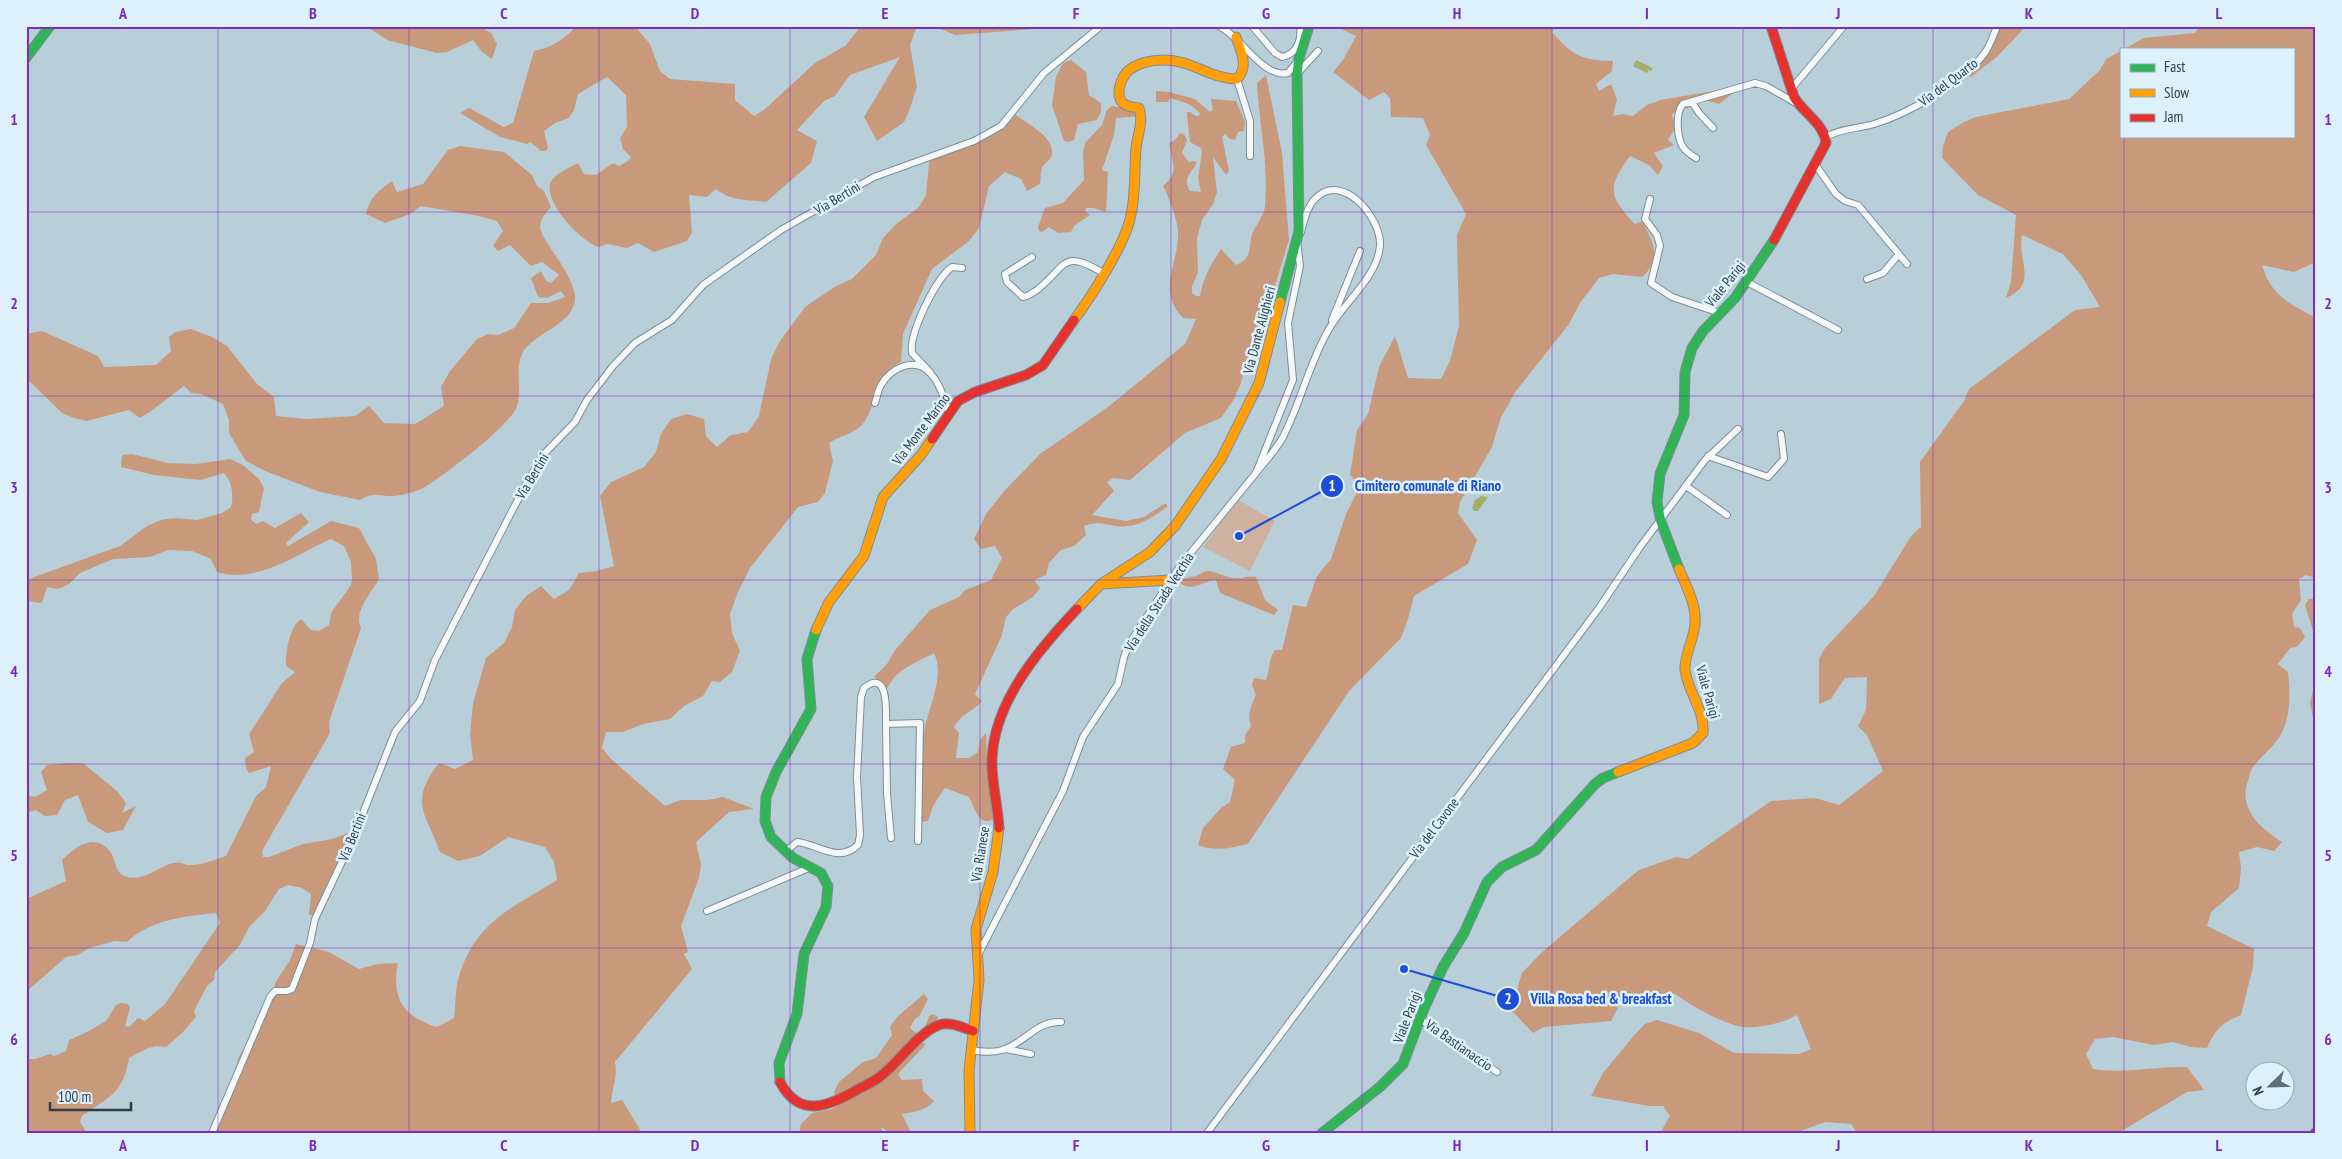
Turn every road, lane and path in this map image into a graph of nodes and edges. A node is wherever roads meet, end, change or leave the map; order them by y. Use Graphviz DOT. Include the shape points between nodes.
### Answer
graph roads {
  1 [pos="50,26"];
  2 [pos="1100,26"];
  3 [pos="1219,26"];
  4 [pos="1252,26"];
  5 [pos="1300,26"];
  6 [pos="1309,26"];
  7 [pos="1771,26"];
  8 [pos="1844,26"];
  9 [pos="1997,26"];
  10 [pos="1236,37"];
  11 [pos="1302,39"];
  12 [pos="1318,51"];
  13 [pos="26,58"];
  14 [pos="1299,58"];
  15 [pos="1297,74"];
  16 [pos="1237,79"];
  17 [pos="1792,88"];
  18 [pos="1692,102"];
  19 [pos="1800,106"];
  20 [pos="1714,128"];
  21 [pos="1826,137"];
  22 [pos="1250,156"];
  23 [pos="1696,158"];
  24 [pos="1815,164"];
  25 [pos="1650,199"];
  26 [pos="1297,242"];
  27 [pos="1360,250"];
  28 [pos="1899,254"];
  29 [pos="1032,256"];
  30 [pos="1907,264"];
  31 [pos="962,268"];
  32 [pos="1103,273"];
  33 [pos="1867,278"];
  34 [pos="1747,282"];
  35 [pos="1720,313"];
  36 [pos="1329,329"];
  37 [pos="1838,330"];
  38 [pos="930,372"];
  39 [pos="875,403"];
  40 [pos="948,412"];
  41 [pos="1738,429"];
  42 [pos="1781,434"];
  43 [pos="1708,456"];
  44 [pos="1256,473"];
  45 [pos="1686,486"];
  46 [pos="1727,515"];
  47 [pos="1661,522"];
  48 [pos="1171,580"];
  49 [pos="1101,584"];
  50 [pos="886,724"];
  51 [pos="891,838"];
  52 [pos="918,841"];
  53 [pos="785,852"];
  54 [pos="812,867"];
  55 [pos="707,911"];
  56 [pos="977,956"];
  57 [pos="1420,1018"];
  58 [pos="1061,1022"];
  59 [pos="973,1032"];
  60 [pos="1006,1049"];
  61 [pos="971,1050"];
  62 [pos="1031,1054"];
  63 [pos="1497,1072"];
  64 [pos="212,1133"];
  65 [pos="970,1133"];
  66 [pos="1207,1133"];
  67 [pos="1322,1133"];
  1 -- 13 [label="street"];
  2 -- 64 [label="street, Via Bertini" via="1044,73 1001,126 974,141 874,177 775,234 703,285 672,320 635,343 613,366 572,426 544,454 531,475 435,660 420,701 395,732 354,836 315,919 310,943 292,989 275,992 270,997"];
  3 -- 10 [label="street"];
  4 -- 11 [label="street" via="1280,56 1291,54"];
  5 -- 11 [label="street"];
  6 -- 11 [label="street, Via Dante Alighieri"];
  7 -- 17 [label="street"];
  8 -- 17 [label="street"];
  9 -- 21 [label="street, Via del Quarto" via="1983,55 1931,99 1890,119 1838,131"];
  10 -- 14 [label="street" via="1262,64 1279,74 1291,72"];
  10 -- 16 [label="street" via="1243,66"];
  11 -- 14 [label="street, Via Dante Alighieri"];
  12 -- 15 [label="street"];
  14 -- 15 [label="street, Via Dante Alighieri"];
  15 -- 26 [label="street, Via Dante Alighieri" via="1300,217"];
  16 -- 22 [label="street" via="1250,121"];
  16 -- 32 [label="street, Via Monte Marino" via="1224,78 1180,61 1142,64 1124,73 1120,83 1121,101 1126,106 1139,108 1142,117 1130,220"];
  17 -- 19 [label="street"];
  18 -- 19 [label="street" via="1752,84 1764,85"];
  18 -- 20 [label="street"];
  18 -- 23 [label="street" via="1681,106 1679,123 1682,145"];
  19 -- 21 [label="street"];
  21 -- 24 [label="street, Viale Parigi"];
  24 -- 28 [label="street" via="1836,194 1845,202 1858,205"];
  24 -- 34 [label="street, Viale Parigi"];
  25 -- 35 [label="street" via="1645,219 1657,235 1660,246 1651,283 1672,297"];
  26 -- 36 [label="street" via="1314,200 1328,191 1356,199 1377,225 1380,243 1376,260"];
  26 -- 44 [label="street, Via della Strada Vecchia" via="1300,266 1288,323 1293,383"];
  26 -- 49 [label="street, Via Dante Alighieri" via="1264,369 1225,453 1160,543"];
  27 -- 36 [label="street"];
  28 -- 30 [label="street"];
  28 -- 33 [label="street" via="1883,273"];
  29 -- 32 [label="street" via="1004,274 1007,282 1022,296 1032,294 1059,267 1070,261 1084,262"];
  31 -- 38 [label="street" via="952,267 942,275 915,333 912,353"];
  32 -- 40 [label="street, Via Monte Marino" via="1043,365 1026,375 966,396"];
  34 -- 35 [label="street, Viale Parigi"];
  34 -- 37 [label="street"];
  35 -- 47 [label="street, Viale Parigi" via="1696,340 1687,360 1684,415 1660,474 1658,502"];
  36 -- 44 [label="street" via="1283,437"];
  38 -- 39 [label="street" via="914,364 897,369 883,382"];
  38 -- 40 [label="street"];
  40 -- 53 [label="street, Via Monte Marino" via="921,455 883,497 866,552 829,602 810,643 807,659 811,708 772,780 765,803 768,830"];
  41 -- 43 [label="street, Via del Cavone"];
  42 -- 43 [label="street" via="1784,459 1768,477"];
  43 -- 45 [label="street, Via del Cavone"];
  44 -- 48 [label="street, Via della Strada Vecchia"];
  45 -- 46 [label="street"];
  45 -- 47 [label="street, Via del Cavone"];
  47 -- 57 [label="street, Viale Parigi" via="1695,607 1695,626 1685,668 1688,684 1704,720 1704,733 1693,743 1603,778 1536,850 1502,867 1491,877 1481,891 1464,933 1442,970"];
  47 -- 66 [label="street, Via del Cavone"];
  48 -- 49 [label="street"];
  48 -- 56 [label="street, Via della Strada Vecchia" via="1128,646 1118,686 1083,737 1063,791"];
  49 -- 56 [label="street, Via Rianese" via="1038,653 996,725 992,757 999,838 994,872 976,925"];
  50 -- 51 [label="street"];
  50 -- 52 [label="street" via="920,723"];
  50 -- 53 [label="street" via="885,692 880,685 869,685 861,698 857,777 860,837 857,846 835,853 797,842"];
  53 -- 54 [label="street, Via Monte Marino"];
  54 -- 55 [label="street"];
  54 -- 59 [label="street, Via Monte Marino" via="825,878 828,893 826,907 804,954 797,1014 779,1063 779,1079 786,1093 812,1106 835,1102 882,1076 939,1025 950,1024"];
  56 -- 59 [label="street, Via Rianese" via="979,980"];
  57 -- 63 [label="street, Via Bastianaccio"];
  57 -- 67 [label="street, Viale Parigi" via="1402,1066"];
  58 -- 60 [label="street" via="1045,1024"];
  59 -- 61 [label="street, Via Rianese"];
  60 -- 61 [label="street" via="990,1052"];
  60 -- 62 [label="street"];
  61 -- 65 [label="street, Via Rianese"];
}
